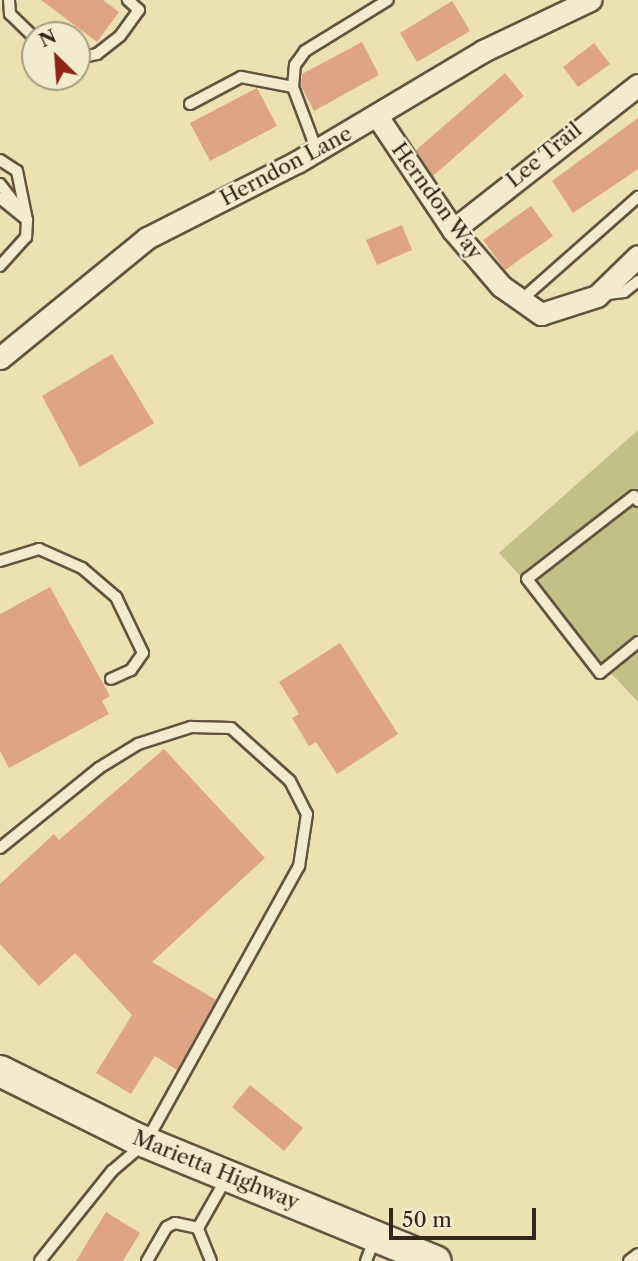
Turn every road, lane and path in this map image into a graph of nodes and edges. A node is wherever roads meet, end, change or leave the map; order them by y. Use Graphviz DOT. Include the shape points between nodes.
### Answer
graph roads {
  1 [pos="9,0"];
  2 [pos="128,0"];
  3 [pos="388,0"];
  4 [pos="590,0"];
  5 [pos="21,24"];
  6 [pos="91,55"];
  7 [pos="638,85"];
  8 [pos="293,88"];
  9 [pos="190,104"];
  10 [pos="377,116"];
  11 [pos="317,151"];
  12 [pos="0,160"];
  13 [pos="0,184"];
  14 [pos="638,197"];
  15 [pos="0,198"];
  16 [pos="27,220"];
  17 [pos="453,230"];
  18 [pos="638,256"];
  19 [pos="0,266"];
  20 [pos="638,281"];
  21 [pos="597,296"];
  22 [pos="521,300"];
  23 [pos="0,358"];
  24 [pos="638,501"];
  25 [pos="0,561"];
  26 [pos="638,642"];
  27 [pos="111,679"];
  28 [pos="0,848"];
  29 [pos="0,1071"];
  30 [pos="146,1142"];
  31 [pos="229,1176"];
  32 [pos="198,1228"];
  33 [pos="371,1248"];
  34 [pos="638,1254"];
  35 [pos="40,1261"];
  36 [pos="147,1261"];
  37 [pos="211,1261"];
  38 [pos="436,1261"];
  39 [pos="629,1261"];
  1 -- 5 [label="lane" via="10,13"];
  2 -- 6 [label="lane" via="139,10 120,36"];
  3 -- 8 [label="lane" via="306,51 295,65"];
  4 -- 10 [label="street, Herndon Lane" via="483,51"];
  7 -- 17 [label="street, Lee Trail"];
  8 -- 9 [label="lane" via="241,77"];
  8 -- 11 [label="lane"];
  10 -- 11 [label="street, Herndon Lane"];
  10 -- 17 [label="street, Herndon Way"];
  11 -- 23 [label="street, Herndon Lane" via="147,238"];
  12 -- 16 [label="lane" via="17,171"];
  13 -- 16 [label="lane"];
  14 -- 22 [label="lane"];
  15 -- 16 [label="lane"];
  16 -- 19 [label="lane" via="26,237"];
  17 -- 22 [label="street, Herndon Way" via="501,286"];
  18 -- 21 [label="street, Herndon Way"];
  20 -- 21 [label="lane" via="624,292"];
  21 -- 22 [label="street, Herndon Way" via="541,314"];
  24 -- 26 [label="lane" via="634,496 527,579 600,673"];
  25 -- 27 [label="lane" via="39,549 82,568 116,597 143,653 131,670"];
  28 -- 30 [label="lane" via="99,768 138,744 191,727 231,728 290,781 307,814 299,866"];
  29 -- 30 [label="main road, Marietta Highway"];
  30 -- 31 [label="main road, Marietta Highway"];
  30 -- 35 [label="lane" via="112,1171"];
  31 -- 32 [label="lane"];
  31 -- 33 [label="main road, Marietta Highway"];
  32 -- 36 [label="lane" via="175,1223 167,1227"];
  32 -- 37 [label="lane"];
  33 -- 38 [label="main road, Marietta Highway"];
  34 -- 39 [label="lane"];
}
